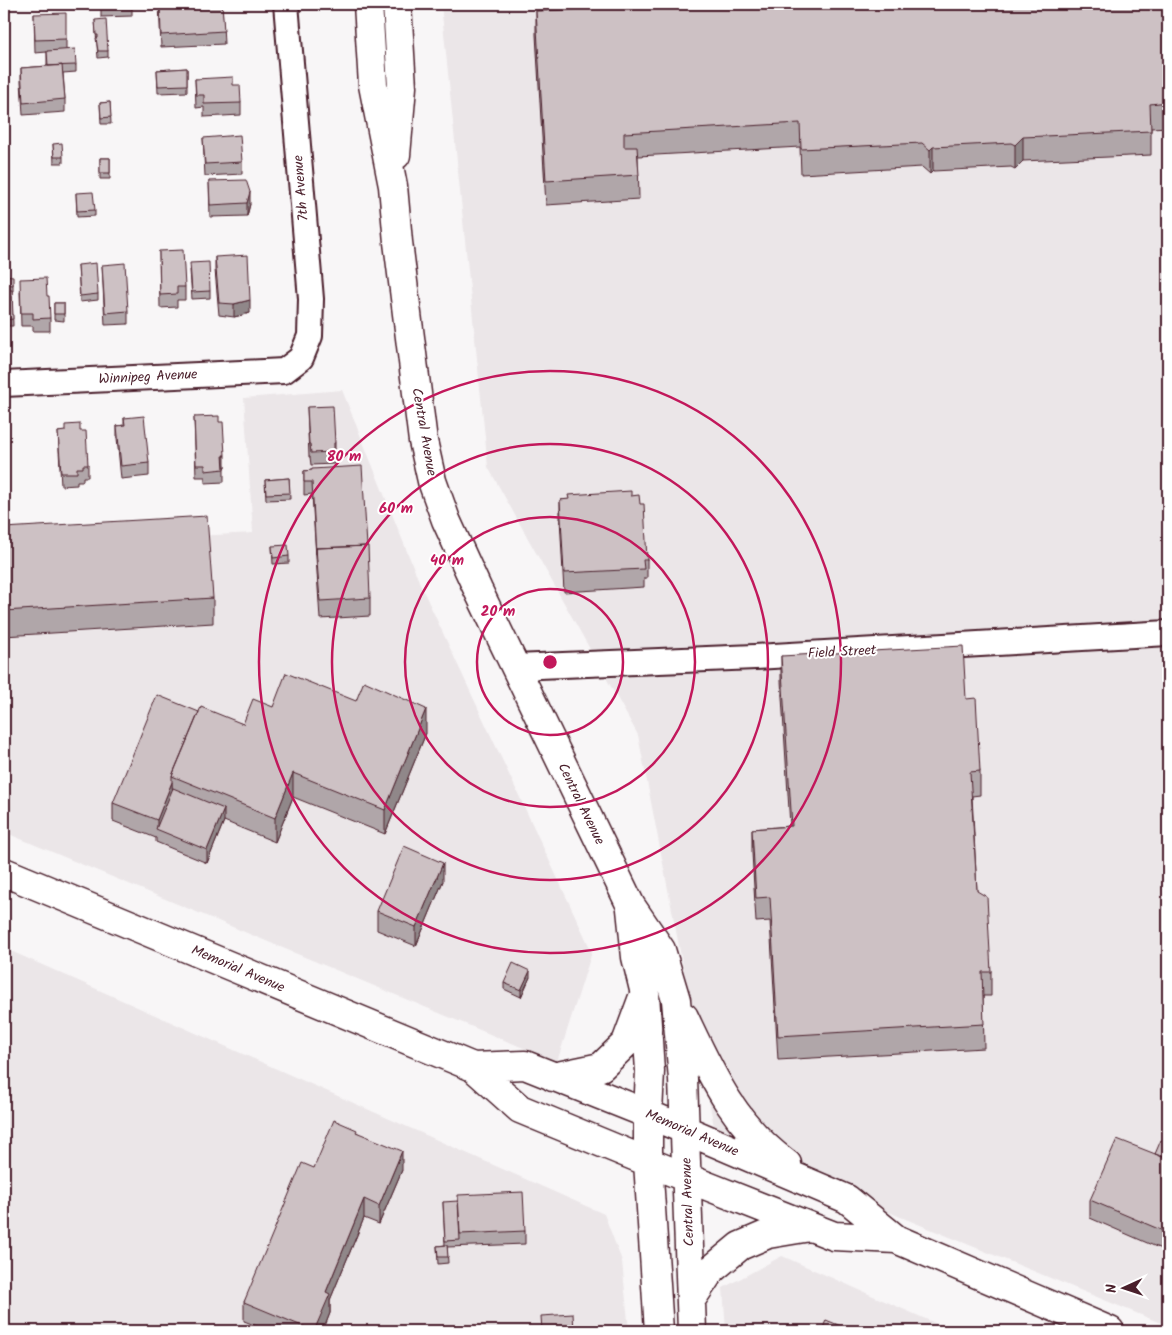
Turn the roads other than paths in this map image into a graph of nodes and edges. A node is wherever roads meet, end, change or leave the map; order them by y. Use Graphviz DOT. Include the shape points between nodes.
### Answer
graph roads {
  1 [pos="286,4"];
  2 [pos="368,4"];
  3 [pos="397,4"];
  4 [pos="393,186"];
  5 [pos="291,366"];
  6 [pos="4,384"];
  7 [pos="1168,633"];
  8 [pos="515,667"];
  9 [pos="4,872"];
  10 [pos="631,906"];
  11 [pos="645,994"];
  12 [pos="676,1000"];
  13 [pos="473,1067"];
  14 [pos="554,1077"];
  15 [pos="648,1114"];
  16 [pos="685,1130"];
  17 [pos="648,1162"];
  18 [pos="687,1178"];
  19 [pos="818,1186"];
  20 [pos="810,1227"];
  21 [pos="896,1239"];
  22 [pos="691,1300"];
  23 [pos="659,1331"];
  24 [pos="692,1331"];
  25 [pos="1110,1331"];
  1 -- 5 [label="street, 7th Avenue" via="311,299 310,336 301,358"];
  2 -- 4 [label="main road, Central Avenue" via="373,85"];
  3 -- 4 [label="main road, Central Avenue" via="402,87"];
  4 -- 8 [label="main road, Central Avenue" via="423,441 432,481 446,520"];
  5 -- 6 [label="street, Winnipeg Avenue" via="284,371"];
  7 -- 8 [label="street, Field Street" via="765,657"];
  8 -- 10 [label="main road, Central Avenue"];
  9 -- 13 [label="main road, Memorial Avenue"];
  10 -- 11 [label="main road, Central Avenue" via="636,957"];
  10 -- 12 [label="main road, Central Avenue" via="661,950"];
  11 -- 14 [label="main road" via="626,1043 602,1067"];
  11 -- 15 [label="main road, Central Avenue" via="650,1071"];
  12 -- 16 [label="main road, Central Avenue"];
  12 -- 19 [label="main road" via="723,1094 741,1120 767,1150"];
  13 -- 14 [label="main road, Memorial Avenue" via="524,1065"];
  13 -- 17 [label="main road, Memorial Avenue" via="520,1109"];
  14 -- 15 [label="main road, Memorial Avenue"];
  15 -- 16 [label="main road, Memorial Avenue"];
  15 -- 17 [label="main road, Central Avenue"];
  16 -- 18 [label="main road, Central Avenue"];
  16 -- 19 [label="main road, Memorial Avenue"];
  17 -- 18 [label="main road, Memorial Avenue"];
  17 -- 23 [label="main road, Central Avenue"];
  18 -- 20 [label="main road, Memorial Avenue"];
  18 -- 22 [label="main road, Central Avenue"];
  19 -- 21 [label="main road, Memorial Avenue" via="847,1199"];
  20 -- 21 [label="main road, Memorial Avenue" via="834,1236"];
  20 -- 22 [label="main road" via="768,1234 740,1246 711,1270"];
  21 -- 25 [label="main road, Memorial Avenue"];
  22 -- 24 [label="main road, Central Avenue"];
}
